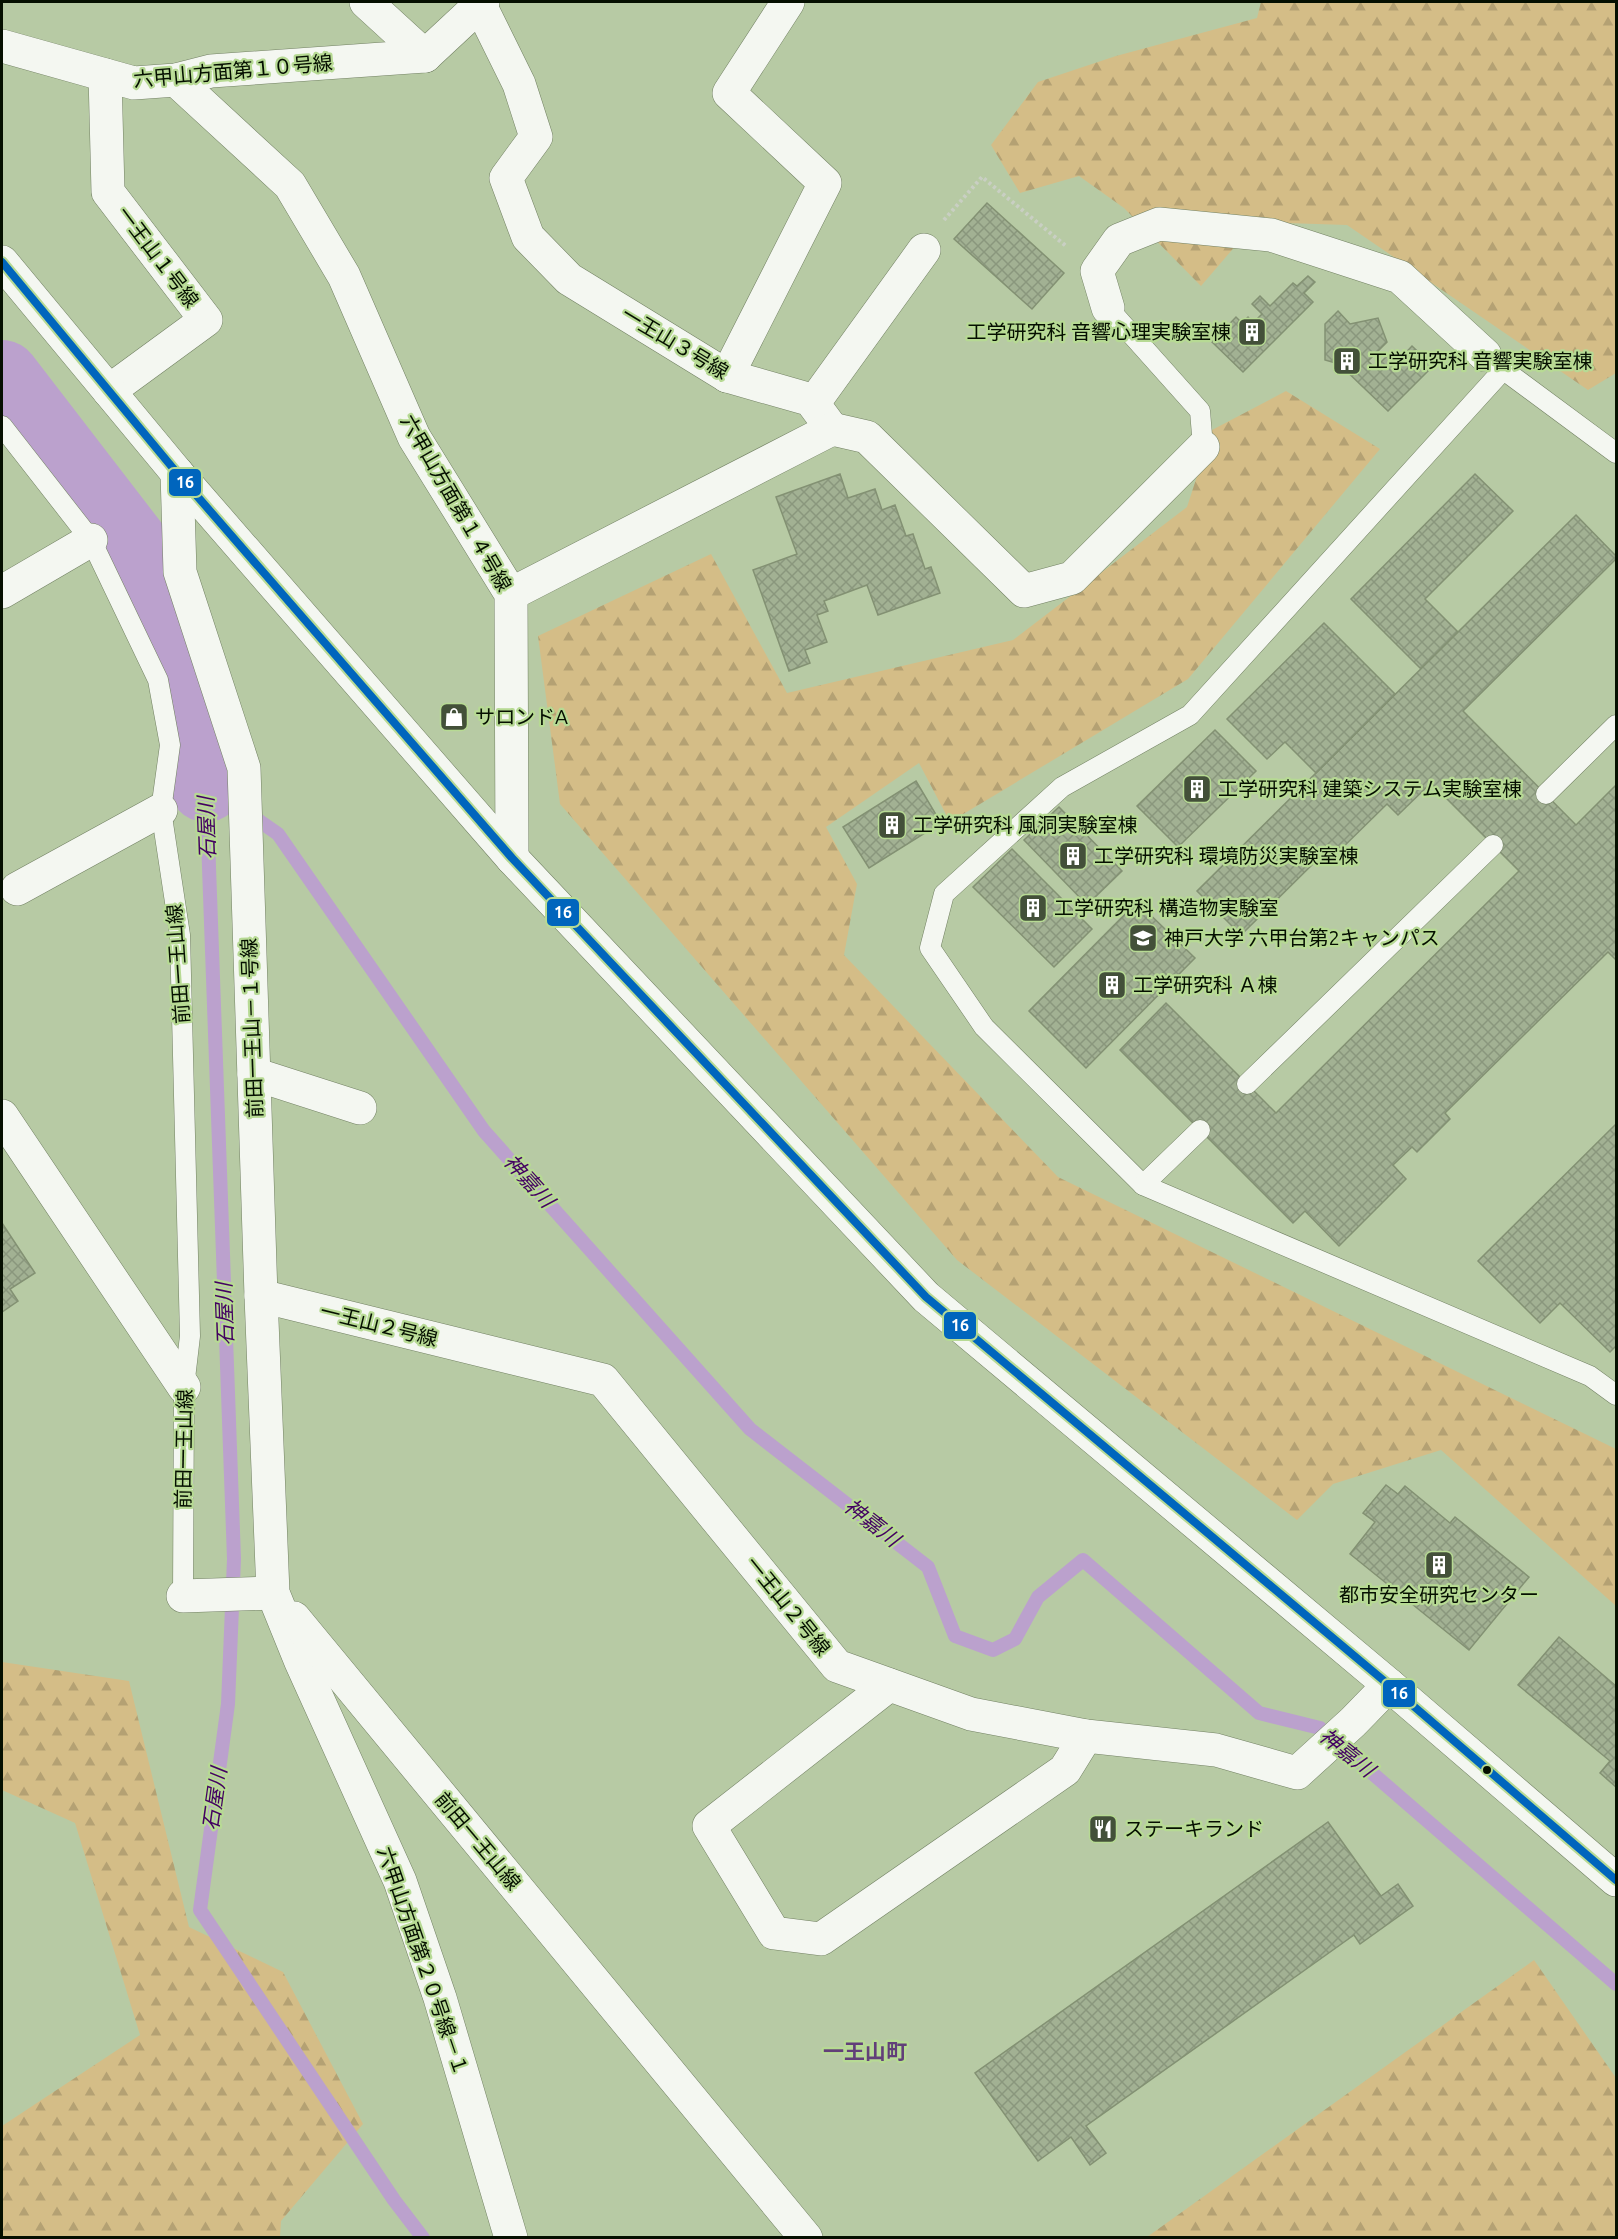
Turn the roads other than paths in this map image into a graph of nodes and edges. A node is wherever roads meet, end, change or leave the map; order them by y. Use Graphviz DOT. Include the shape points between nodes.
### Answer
graph roads {
  1 [pos="366,2"];
  2 [pos="788,2"];
  3 [pos="482,3"];
  4 [pos="2,46"];
  5 [pos="425,56"];
  6 [pos="105,75"];
  7 [pos="176,80"];
  8 [pos="924,250"];
  9 [pos="2,262"];
  10 [pos="1108,308"];
  11 [pos="1494,362"];
  12 [pos="727,376"];
  13 [pos="109,391"];
  14 [pos="815,400"];
  15 [pos="2,426"];
  16 [pos="832,429"];
  17 [pos="1203,447"];
  18 [pos="1617,453"];
  19 [pos="177,473"];
  20 [pos="91,540"];
  21 [pos="2,592"];
  22 [pos="511,594"];
  23 [pos="1617,725"];
  24 [pos="1546,794"];
  25 [pos="161,810"];
  26 [pos="1493,844"];
  27 [pos="512,858"];
  28 [pos="17,888"];
  29 [pos="254,1074"];
  30 [pos="1247,1084"];
  31 [pos="360,1108"];
  32 [pos="2,1116"];
  33 [pos="1200,1130"];
  34 [pos="1143,1185"];
  35 [pos="261,1296"];
  36 [pos="184,1386"];
  37 [pos="1617,1395"];
  38 [pos="273,1593"];
  39 [pos="183,1596"];
  40 [pos="889,1685"];
  41 [pos="1389,1685"];
  42 [pos="1086,1736"];
  43 [pos="1617,1880"];
  44 [pos="511,2238"];
  45 [pos="806,2238"];
  1 -- 5 [label="street"];
  2 -- 12 [label="street" via="729,93 825,183"];
  3 -- 5 [label="street"];
  3 -- 12 [label="street, 一王山３号線" via="519,84 536,137 506,178 528,237 569,279"];
  4 -- 6 [label="street, 六甲山方面第１０号線"];
  5 -- 7 [label="street, 六甲山方面第１０号線" via="211,71"];
  6 -- 7 [label="street, 六甲山方面第１０号線" via="134,83"];
  6 -- 13 [label="street, 一王山１号線" via="108,192 206,320"];
  7 -- 22 [label="street, 六甲山方面第１４号線" via="290,185 344,276 414,437"];
  8 -- 14 [label="street"];
  9 -- 13 [label="street"];
  10 -- 11 [label="street" via="1097,271 1119,240 1160,224 1271,235 1400,278"];
  10 -- 17 [label="lane" via="1200,411"];
  11 -- 18 [label="lane"];
  11 -- 34 [label="lane" via="1190,716 1062,787 944,894 930,948 984,1028"];
  12 -- 14 [label="street, 一王山３号線"];
  13 -- 19 [label="street"];
  14 -- 16 [label="street" via="815,406"];
  15 -- 20 [label="lane, 前田一王山線"];
  16 -- 17 [label="street" via="867,436 1024,591 1072,578"];
  16 -- 22 [label="street"];
  19 -- 27 [label="street"];
  19 -- 29 [label="street, 前田一王山－１号線" via="180,572 244,768"];
  20 -- 21 [label="street"];
  20 -- 25 [label="lane, 前田一王山線" via="158,680 170,745"];
  22 -- 27 [label="street, 六甲山方面第１４号線"];
  23 -- 24 [label="lane"];
  25 -- 28 [label="street"];
  25 -- 36 [label="lane, 前田一王山線" via="180,935 190,1336"];
  26 -- 30 [label="lane"];
  27 -- 41 [label="street" via="926,1298"];
  29 -- 31 [label="street"];
  29 -- 35 [label="street, 前田一王山－１号線"];
  32 -- 36 [label="street"];
  33 -- 34 [label="lane"];
  34 -- 37 [label="lane" via="1590,1376"];
  35 -- 38 [label="street, 前田一王山－１号線"];
  35 -- 40 [label="street, 一王山２号線" via="603,1380 837,1666"];
  36 -- 39 [label="lane, 前田一王山線"];
  38 -- 39 [label="street, 前田一王山線"];
  38 -- 44 [label="street, 六甲山方面第２０号線－１" via="400,1881 440,1998"];
  38 -- 45 [label="street, 前田一王山線"];
  40 -- 42 [label="street, 一王山２号線" via="971,1714"];
  40 -- 42 [label="street" via="709,1826 774,1933 821,1939 1065,1770"];
  41 -- 42 [label="street, 一王山２号線" via="1297,1773 1216,1750"];
  41 -- 43 [label="street"];
}
